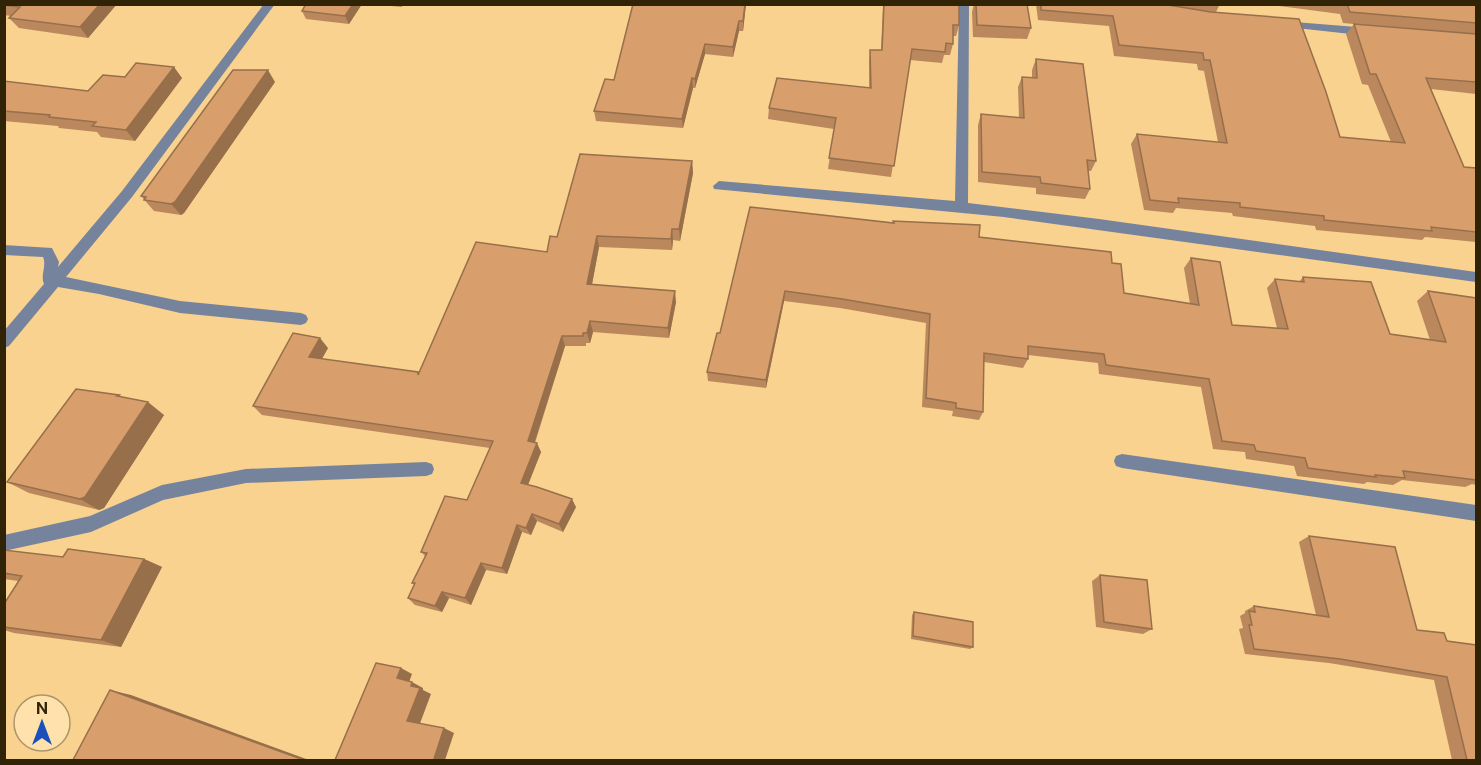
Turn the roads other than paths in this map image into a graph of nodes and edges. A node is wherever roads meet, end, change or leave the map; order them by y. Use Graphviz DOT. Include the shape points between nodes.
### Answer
graph roads {
  1 [pos="270,4"];
  2 [pos="964,4"];
  3 [pos="1269,23"];
  4 [pos="1385,33"];
  5 [pos="719,186"];
  6 [pos="961,206"];
  7 [pos="4,250"];
  8 [pos="1476,277"];
  9 [pos="55,281"];
  10 [pos="301,319"];
  11 [pos="4,342"];
  12 [pos="1122,461"];
  13 [pos="426,469"];
  14 [pos="1476,513"];
  15 [pos="4,543"];
  1 -- 9 [label="street"];
  2 -- 6 [label="street"];
  3 -- 4 [label="street"];
  5 -- 6 [label="street"];
  6 -- 8 [label="street"];
  7 -- 9 [label="street" via="47,252 52,262 49,280"];
  9 -- 10 [label="street" via="180,307"];
  9 -- 11 [label="street"];
  12 -- 14 [label="street"];
  13 -- 15 [label="street" via="246,476 162,493 91,524"];
}
